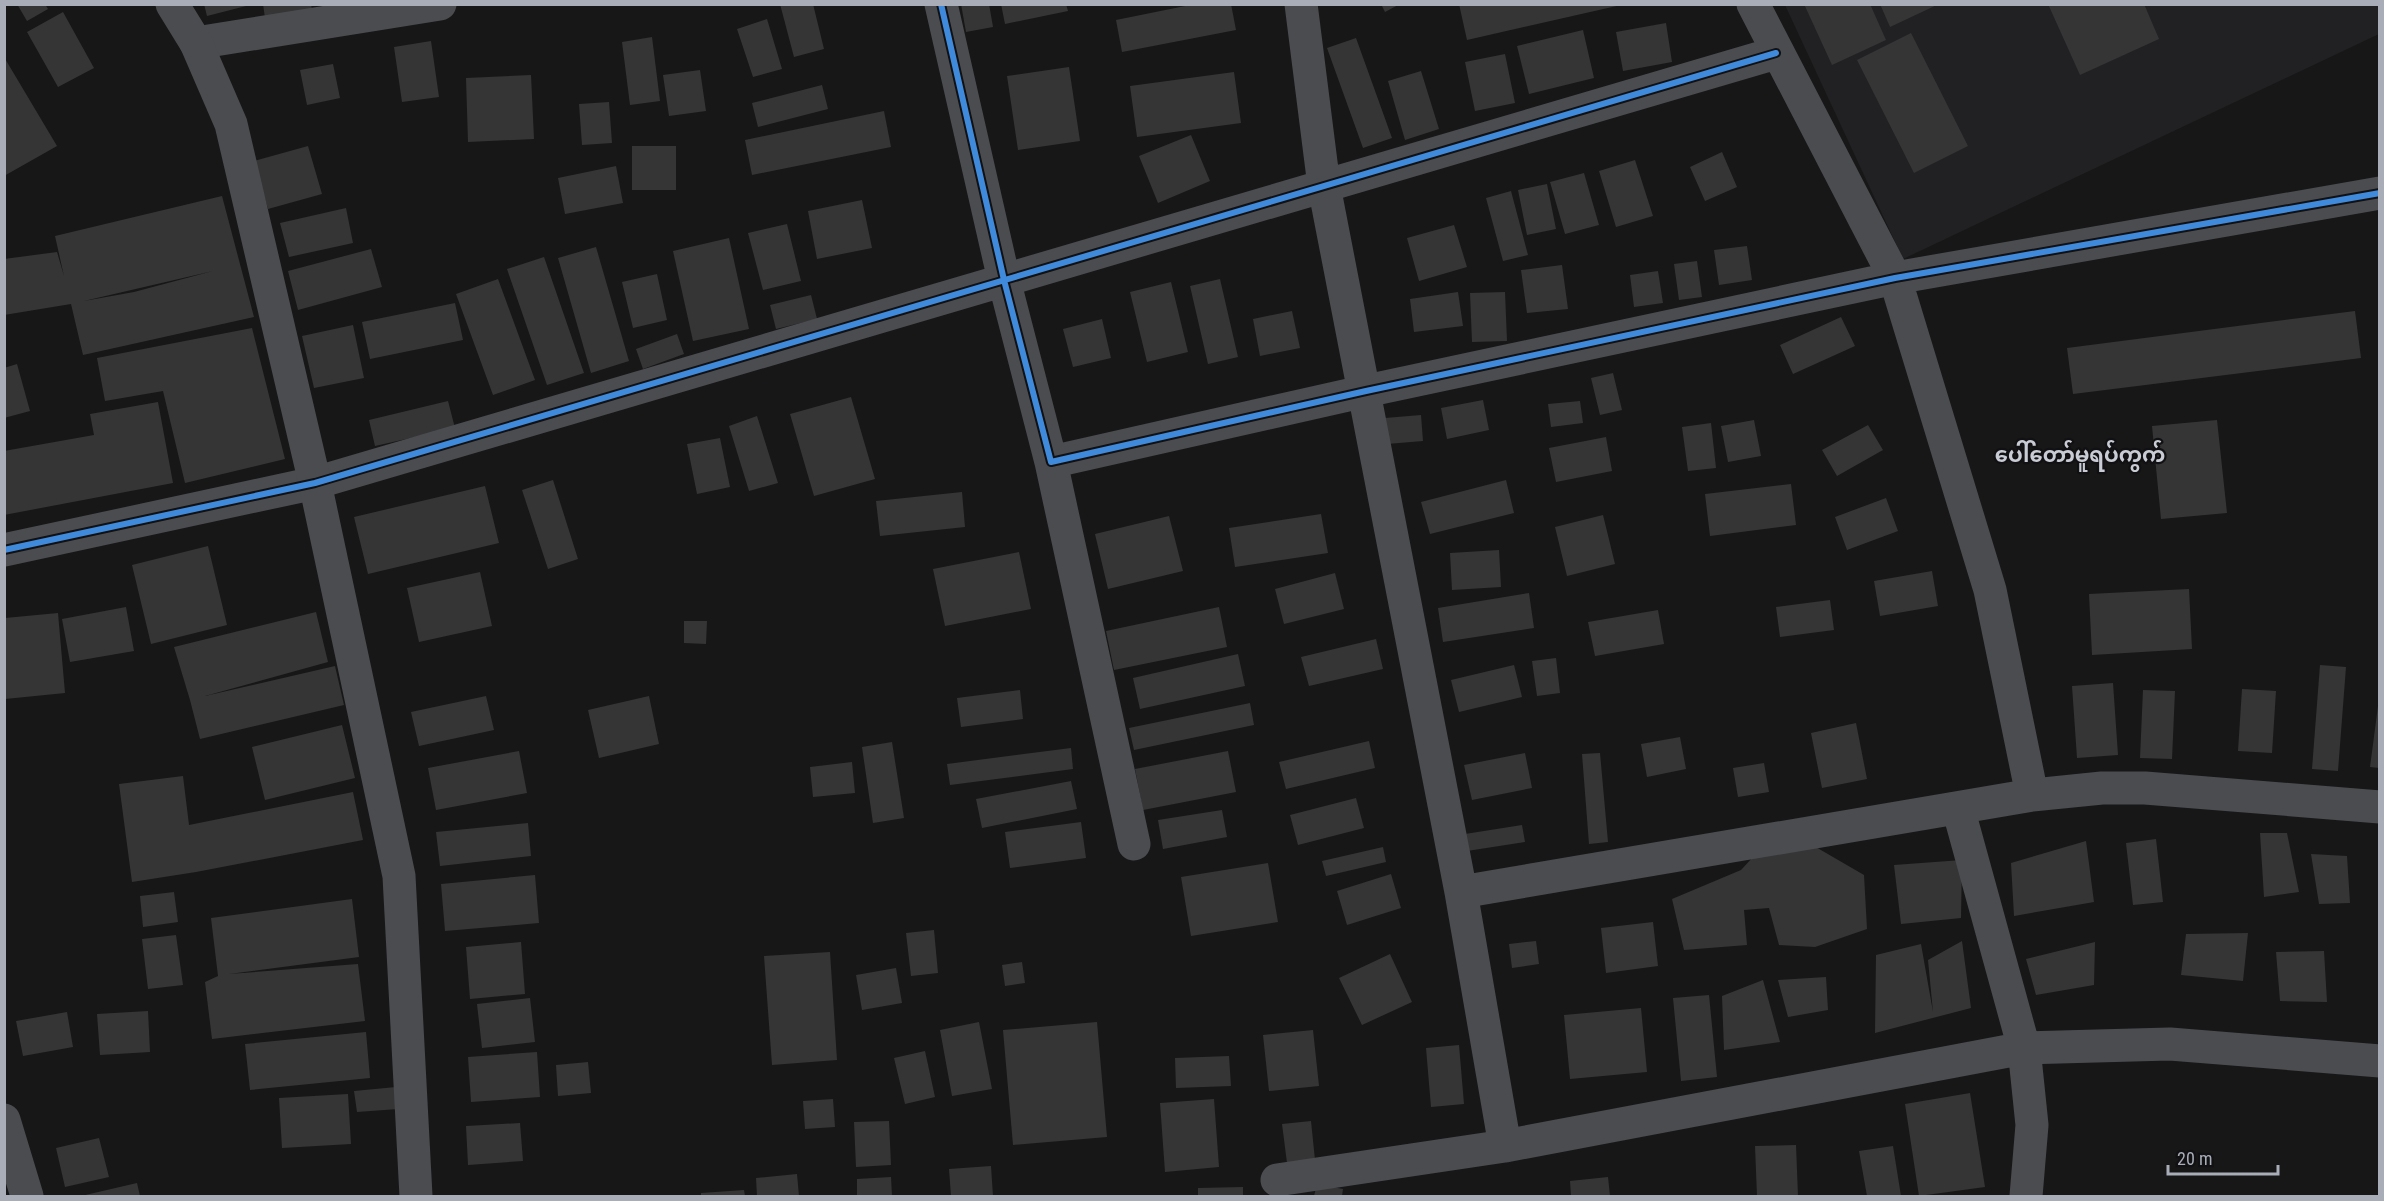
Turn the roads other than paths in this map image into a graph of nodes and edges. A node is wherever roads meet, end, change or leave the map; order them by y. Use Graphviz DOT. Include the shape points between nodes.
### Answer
graph roads {
  1 [pos="172,4"];
  2 [pos="440,4"];
  3 [pos="941,4"];
  4 [pos="1301,4"];
  5 [pos="1753,4"];
  6 [pos="196,43"];
  7 [pos="1776,53"];
  8 [pos="1324,186"];
  9 [pos="2379,193"];
  10 [pos="1895,278"];
  11 [pos="1004,280"];
  12 [pos="1366,391"];
  13 [pos="1051,462"];
  14 [pos="315,483"];
  15 [pos="4,550"];
  16 [pos="2032,795"];
  17 [pos="2379,807"];
  18 [pos="1958,808"];
  19 [pos="1134,844"];
  20 [pos="1461,892"];
  21 [pos="2024,1048"];
  22 [pos="2379,1061"];
  23 [pos="4,1120"];
  24 [pos="1505,1146"];
  25 [pos="1277,1180"];
  26 [pos="27,1197"];
  27 [pos="416,1197"];
  28 [pos="2026,1197"];
  1 -- 6 [label="street"];
  2 -- 6 [label="street"];
  3 -- 11 [label="street"];
  4 -- 8 [label="street"];
  5 -- 7 [label="street"];
  6 -- 14 [label="street" via="231,124"];
  7 -- 8 [label="street"];
  7 -- 10 [label="street"];
  8 -- 11 [label="street"];
  8 -- 12 [label="street"];
  9 -- 10 [label="street"];
  10 -- 12 [label="street"];
  10 -- 16 [label="street" via="1990,590"];
  11 -- 13 [label="street"];
  11 -- 14 [label="street"];
  12 -- 13 [label="street"];
  12 -- 20 [label="street"];
  13 -- 19 [label="street"];
  14 -- 15 [label="street"];
  14 -- 27 [label="street" via="399,876"];
  16 -- 17 [label="street" via="2145,788"];
  16 -- 18 [label="street"];
  18 -- 20 [label="street"];
  18 -- 21 [label="street"];
  20 -- 24 [label="street"];
  21 -- 22 [label="street" via="2170,1044"];
  21 -- 24 [label="street"];
  21 -- 28 [label="street" via="2032,1125"];
  23 -- 26 [label="street"];
  24 -- 25 [label="street"];
}
